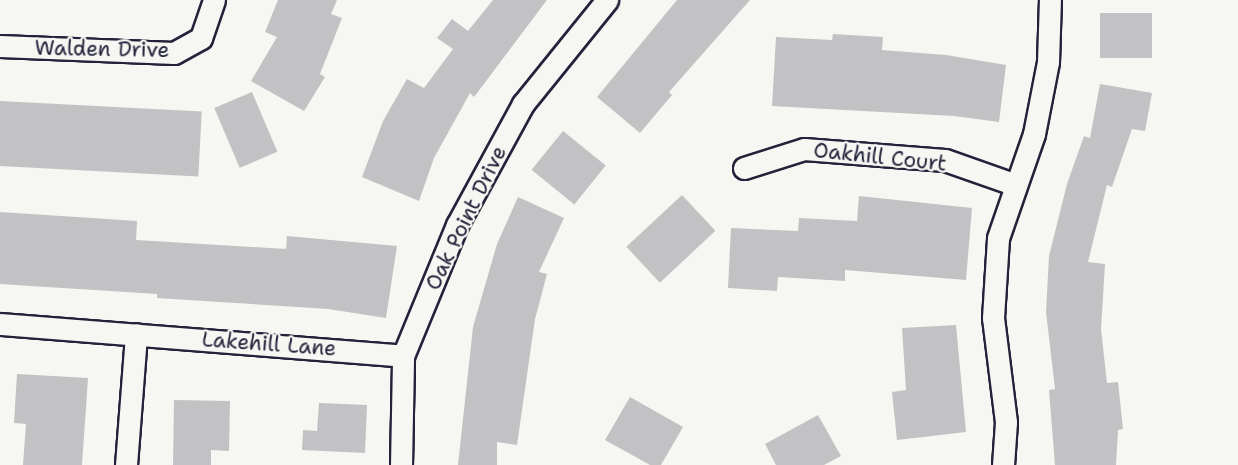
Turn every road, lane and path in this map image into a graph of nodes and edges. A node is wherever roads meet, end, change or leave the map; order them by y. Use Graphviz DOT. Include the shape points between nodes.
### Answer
graph roads {
  1 [pos="214,0"];
  2 [pos="607,0"];
  3 [pos="1050,0"];
  4 [pos="0,46"];
  5 [pos="744,168"];
  6 [pos="1016,185"];
  7 [pos="0,324"];
  8 [pos="136,334"];
  9 [pos="402,356"];
  10 [pos="126,465"];
  11 [pos="400,465"];
  12 [pos="1003,465"];
  1 -- 4 [label="street, Walden Drive" via="201,38 174,53"];
  2 -- 9 [label="street, Oak Point Drive" via="523,104 457,225"];
  3 -- 6 [label="street" via="1044,82 1034,134"];
  5 -- 6 [label="street, Oakhill Court" via="804,149 945,160"];
  6 -- 12 [label="street" via="998,238 993,318 1006,422"];
  7 -- 8 [label="street, Lakehill Lane"];
  8 -- 9 [label="street, Lakehill Lane"];
  8 -- 10 [label="street"];
  9 -- 11 [label="street, Oak Point Drive"];
}
